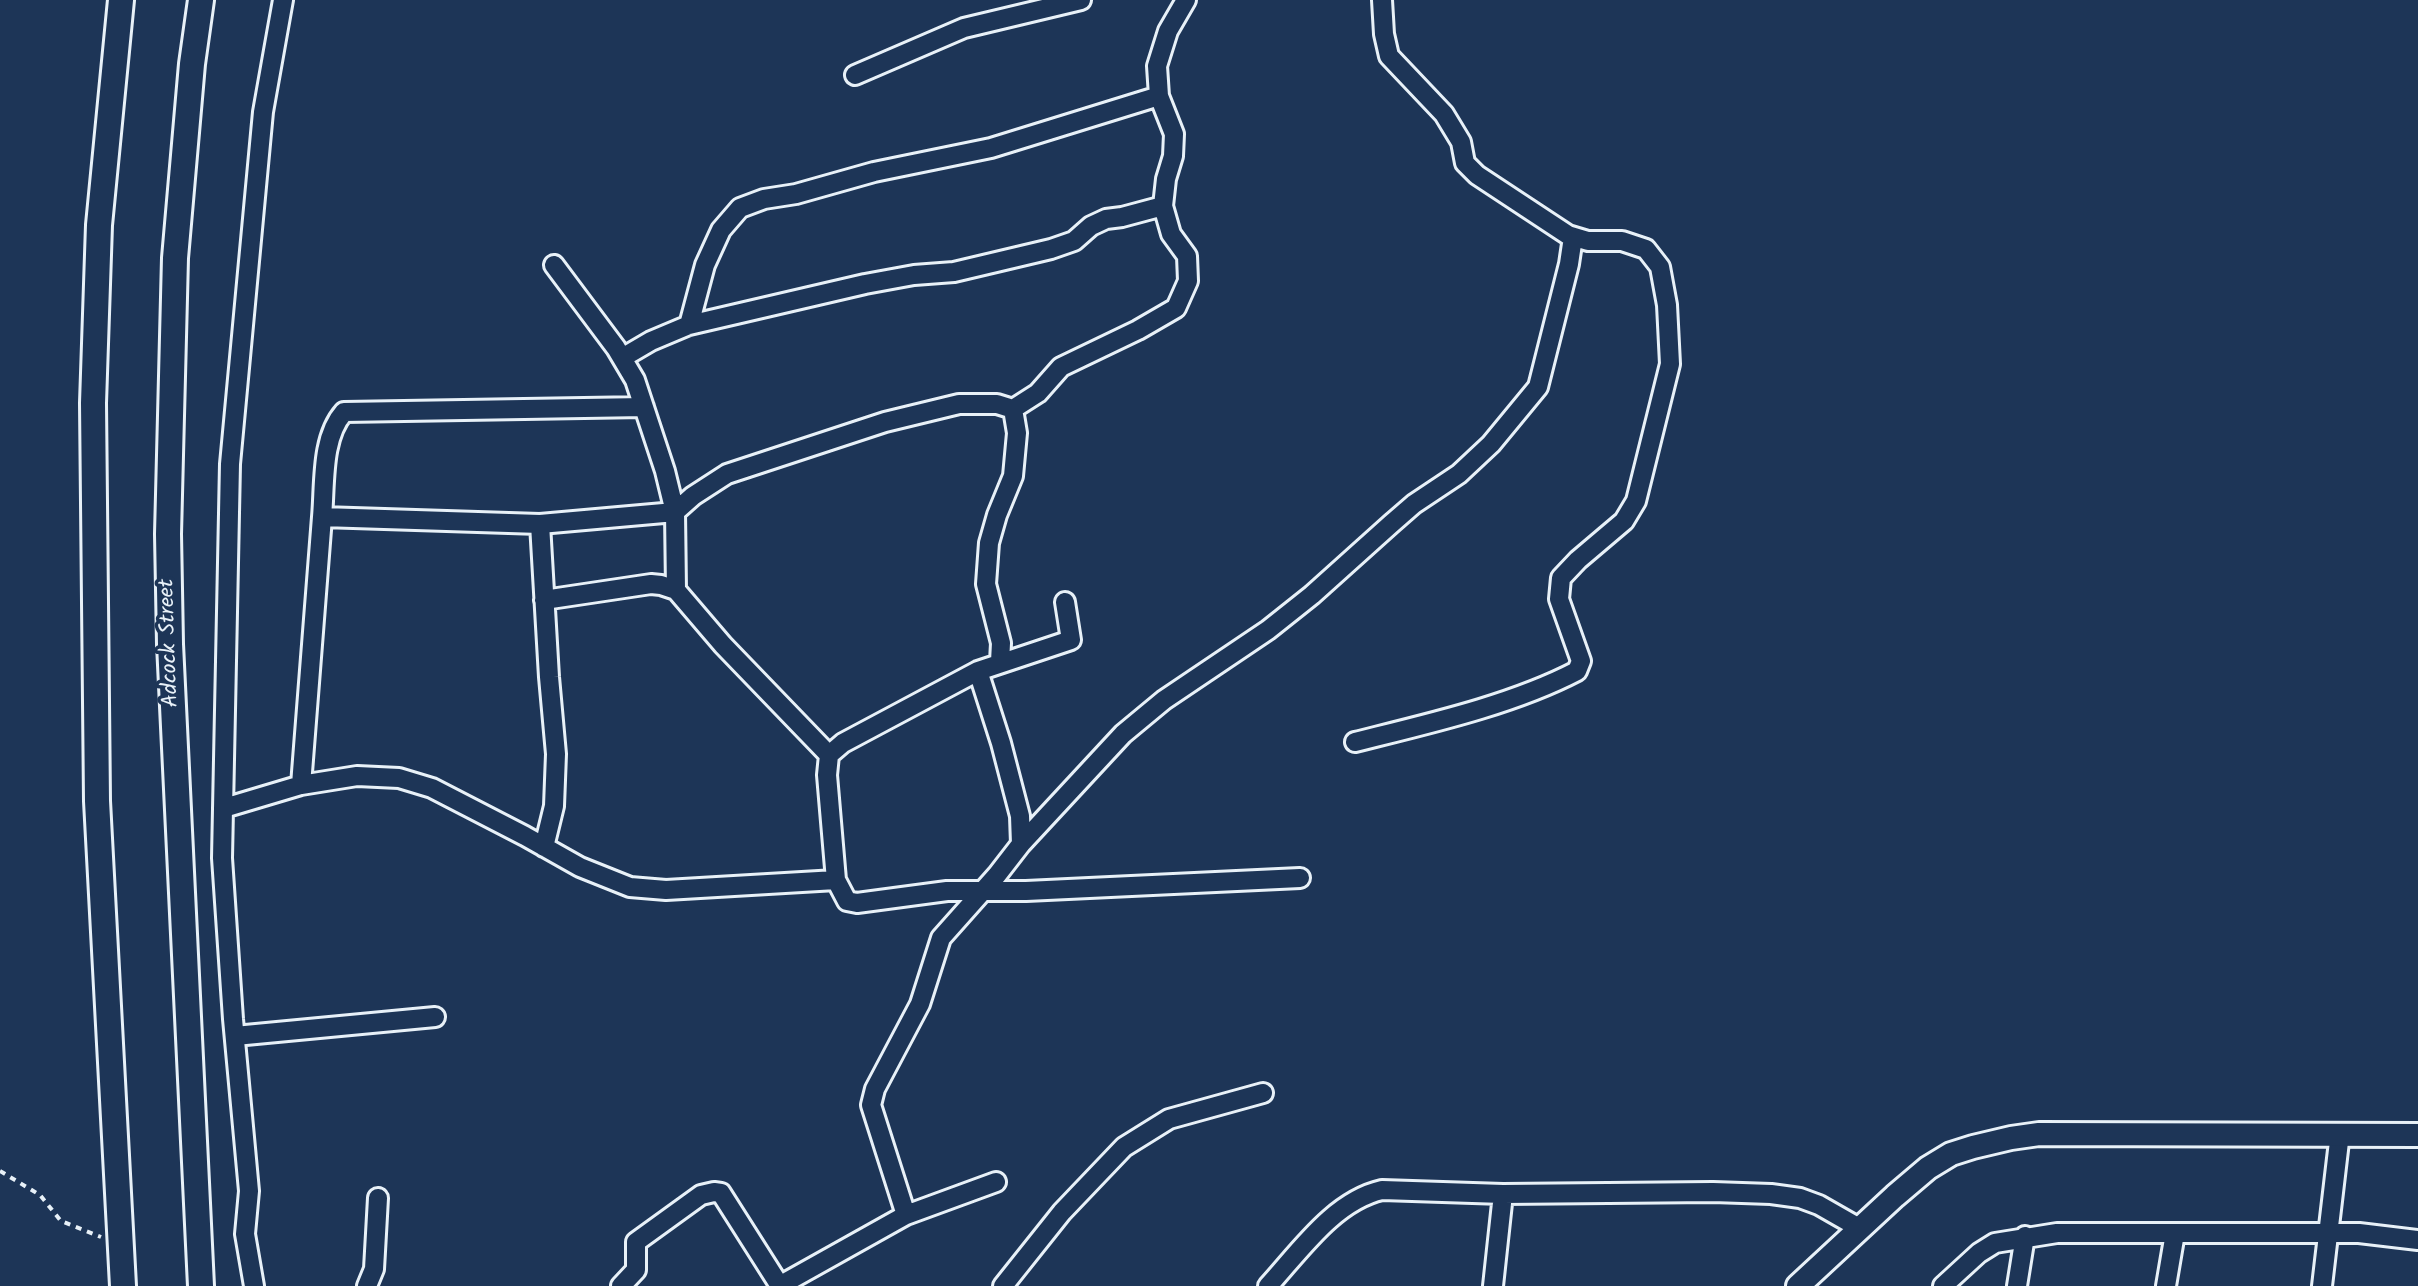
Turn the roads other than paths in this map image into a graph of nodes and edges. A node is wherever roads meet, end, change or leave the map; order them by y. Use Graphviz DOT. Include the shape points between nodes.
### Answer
graph roads {
  1 [pos="121,0"];
  2 [pos="201,0"];
  3 [pos="283,0"];
  4 [pos="1081,0"];
  5 [pos="1186,0"];
  6 [pos="1382,0"];
  7 [pos="855,75"];
  8 [pos="1159,96"];
  9 [pos="1163,206"];
  10 [pos="1573,237"];
  11 [pos="554,265"];
  12 [pos="689,325"];
  13 [pos="622,358"];
  14 [pos="644,407"];
  15 [pos="1013,409"];
  16 [pos="675,512"];
  17 [pos="322,517"];
  18 [pos="540,524"];
  19 [pos="676,590"];
  20 [pos="544,600"];
  21 [pos="1065,602"];
  22 [pos="1000,662"];
  23 [pos="978,671"];
  24 [pos="1355,742"];
  25 [pos="829,755"];
  26 [pos="301,785"];
  27 [pos="224,808"];
  28 [pos="1021,844"];
  29 [pos="544,847"];
  30 [pos="1300,878"];
  31 [pos="836,880"];
  32 [pos="984,889"];
  33 [pos="435,1017"];
  34 [pos="235,1036"];
  35 [pos="1263,1093"];
  36 [pos="2340,1133"];
  37 [pos="2418,1135"];
  38 [pos="996,1182"];
  39 [pos="1503,1194"];
  40 [pos="378,1198"];
  41 [pos="906,1215"];
  42 [pos="1861,1229"];
  43 [pos="2330,1232"];
  44 [pos="2175,1233"];
  45 [pos="2025,1236"];
  46 [pos="2418,1240"];
  47 [pos="123,1286"];
  48 [pos="201,1286"];
  49 [pos="254,1286"];
  50 [pos="367,1286"];
  51 [pos="621,1286"];
  52 [pos="779,1286"];
  53 [pos="1003,1286"];
  54 [pos="1268,1286"];
  55 [pos="1493,1286"];
  56 [pos="1798,1286"];
  57 [pos="1943,1286"];
  58 [pos="2017,1286"];
  59 [pos="2166,1286"];
  60 [pos="2322,1286"];
  1 -- 47 [label="main road" via="99,225 93,403 96,786"];
  2 -- 48 [label="main road, Adcock Street" via="175,258 168,534"];
  3 -- 27 [label="street" via="263,112 230,464"];
  4 -- 7 [label="street" via="964,28"];
  5 -- 8 [label="street" via="1168,31 1157,66"];
  6 -- 10 [label="street" via="1389,56 1455,128 1465,163"];
  8 -- 9 [label="street" via="1174,134"];
  8 -- 12 [label="street" via="991,148 740,208 721,230 705,265"];
  9 -- 12 [label="street" via="1106,219 1051,249"];
  9 -- 15 [label="street" via="1171,234 1187,256 1188,281 1176,308 1061,367 1038,393"];
  10 -- 24 [label="street" via="1622,241 1646,249 1660,267 1670,364 1636,501 1624,521 1561,578 1559,599 1581,661 1577,671 1548,687"];
  10 -- 28 [label="street" via="1538,387 1491,444 1268,630 1123,734"];
  11 -- 13 [label="street"];
  12 -- 13 [label="street"];
  13 -- 14 [label="street"];
  14 -- 16 [label="street"];
  14 -- 17 [label="street" via="344,412 329,445"];
  15 -- 16 [label="street" via="959,404 885,422 727,474"];
  15 -- 22 [label="street" via="1013,476 989,543 986,584 1001,643"];
  16 -- 18 [label="street"];
  16 -- 19 [label="street"];
  17 -- 18 [label="street"];
  17 -- 26 [label="street"];
  18 -- 20 [label="street"];
  19 -- 20 [label="street" via="651,584"];
  19 -- 25 [label="street"];
  20 -- 29 [label="street" via="556,776"];
  21 -- 22 [label="street" via="1071,640"];
  22 -- 23 [label="street"];
  23 -- 25 [label="street"];
  23 -- 28 [label="street" via="1017,801"];
  25 -- 31 [label="street"];
  26 -- 27 [label="street"];
  26 -- 29 [label="street" via="357,776 399,778 432,788"];
  27 -- 34 [label="street" via="222,858"];
  28 -- 32 [label="street"];
  29 -- 31 [label="street" via="630,887"];
  30 -- 32 [label="street"];
  31 -- 32 [label="street" via="847,901 857,903"];
  32 -- 41 [label="street" via="941,938 920,1004 871,1105"];
  33 -- 34 [label="street"];
  34 -- 49 [label="street" via="249,1191 245,1234"];
  35 -- 53 [label="street" via="1169,1119 1124,1147 1062,1212"];
  36 -- 37 [label="street"];
  36 -- 42 [label="street" via="2011,1138 1951,1154"];
  36 -- 43 [label="street"];
  38 -- 41 [label="street"];
  39 -- 42 [label="street" via="1771,1194 1819,1205"];
  39 -- 54 [label="street" via="1382,1190 1364,1195 1333,1218"];
  39 -- 55 [label="street"];
  40 -- 50 [label="street" via="374,1269"];
  41 -- 52 [label="street"];
  42 -- 56 [label="street"];
  43 -- 44 [label="street"];
  43 -- 46 [label="street"];
  43 -- 60 [label="street"];
  44 -- 45 [label="street"];
  44 -- 59 [label="street"];
  45 -- 57 [label="street" via="1989,1246"];
  45 -- 58 [label="street"];
  51 -- 52 [label="street" via="636,1270 636,1242 701,1195 714,1192 721,1193"];
}
